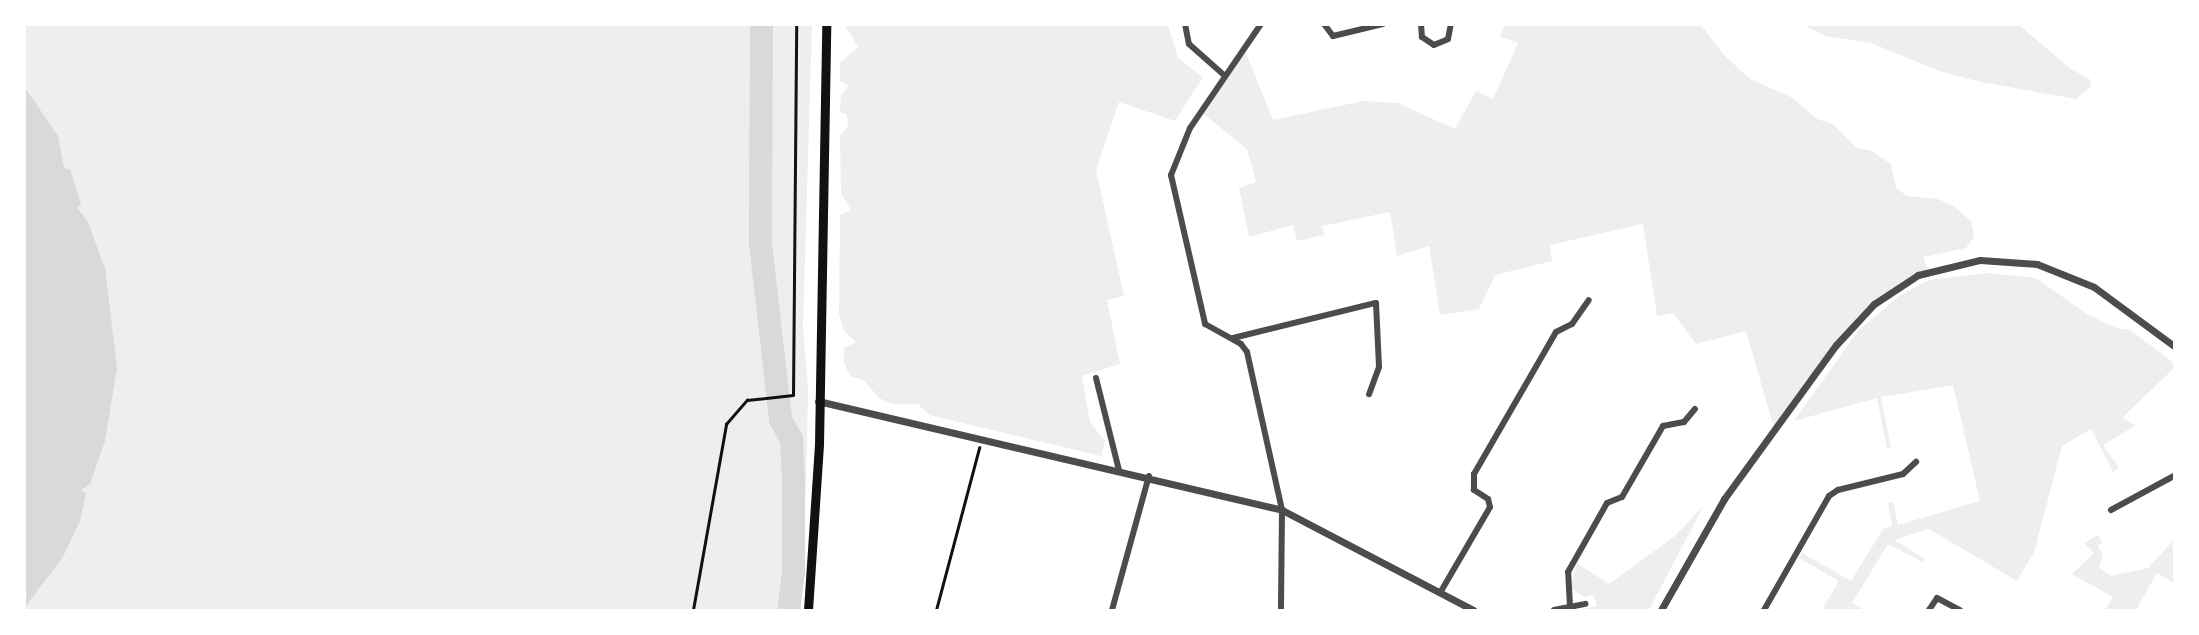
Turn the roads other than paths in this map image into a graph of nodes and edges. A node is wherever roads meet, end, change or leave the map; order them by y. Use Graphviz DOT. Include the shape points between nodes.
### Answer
graph roads {
  1 [pos="826,24"];
  2 [pos="1185,24"];
  3 [pos="1261,24"];
  4 [pos="1324,24"];
  5 [pos="1383,24"];
  6 [pos="1412,24"];
  7 [pos="1451,24"];
  8 [pos="1421,26"];
  9 [pos="1224,76"];
  10 [pos="1589,300"];
  11 [pos="1233,338"];
  12 [pos="2175,346"];
  13 [pos="1096,378"];
  14 [pos="1369,394"];
  15 [pos="818,401"];
  16 [pos="1695,409"];
  17 [pos="1916,462"];
  18 [pos="1119,470"];
  19 [pos="2175,476"];
  20 [pos="1149,477"];
  21 [pos="1282,510"];
  22 [pos="2111,510"];
  23 [pos="1440,593"];
  24 [pos="1585,604"];
  25 [pos="1570,607"];
  26 [pos="808,611"];
  27 [pos="1112,611"];
  28 [pos="1281,611"];
  29 [pos="1473,611"];
  30 [pos="1554,611"];
  31 [pos="1661,611"];
  32 [pos="1764,611"];
  33 [pos="1929,611"];
  34 [pos="1960,611"];
  1 -- 15 [label="main road"];
  2 -- 9 [label="street" via="1189,44"];
  3 -- 9 [label="street"];
  4 -- 5 [label="street" via="1334,36"];
  6 -- 8 [label="street"];
  7 -- 8 [label="street" via="1450,35 1439,45 1425,41"];
  9 -- 11 [label="street" via="1183,139 1171,175 1205,324"];
  10 -- 23 [label="street" via="1572,324 1556,332 1474,474 1474,490 1488,499 1490,507"];
  11 -- 14 [label="street" via="1376,303 1379,367"];
  11 -- 21 [label="street" via="1247,352"];
  12 -- 31 [label="street" via="2104,293 2050,268 1980,260 1918,275 1874,304 1836,345 1724,499"];
  13 -- 18 [label="street"];
  15 -- 18 [label="street"];
  15 -- 26 [label="main road" via="816,533"];
  16 -- 25 [label="street" via="1684,422 1663,426 1622,497 1606,503 1568,572"];
  17 -- 32 [label="street" via="1903,474 1829,496"];
  18 -- 20 [label="street"];
  19 -- 22 [label="street"];
  20 -- 21 [label="street"];
  20 -- 27 [label="street"];
  21 -- 23 [label="street"];
  21 -- 28 [label="street"];
  23 -- 29 [label="street"];
  24 -- 25 [label="street"];
  25 -- 30 [label="street"];
  33 -- 34 [label="street" via="1937,598"];
}
